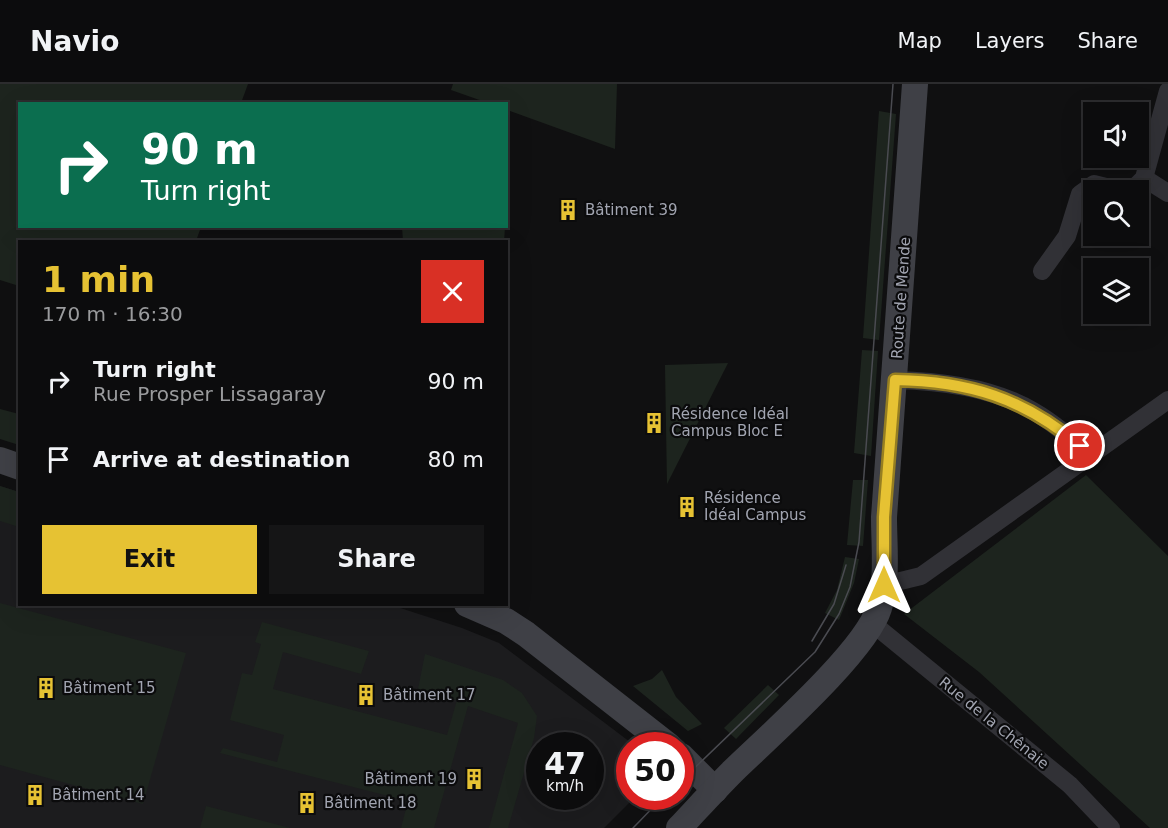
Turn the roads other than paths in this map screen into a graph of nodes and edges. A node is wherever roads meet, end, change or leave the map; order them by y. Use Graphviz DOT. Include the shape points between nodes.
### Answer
graph roads {
  1 [pos="915,84"];
  2 [pos="1168,91"];
  3 [pos="1139,180"];
  4 [pos="1149,187"];
  5 [pos="1083,192"];
  6 [pos="1168,193"];
  7 [pos="1042,271"];
  8 [pos="895,380"];
  9 [pos="1168,400"];
  10 [pos="1091,456"];
  11 [pos="0,460"];
  12 [pos="18,465"];
  13 [pos="884,585"];
  14 [pos="472,606"];
  15 [pos="872,623"];
  16 [pos="651,732"];
  17 [pos="694,769"];
  18 [pos="715,789"];
  19 [pos="679,828"];
  20 [pos="1111,828"];
  1 -- 8 [label="main road, Route de Mende"];
  2 -- 3 [label="street"];
  4 -- 6 [label="street"];
  5 -- 7 [label="street" via="1067,236"];
  8 -- 10 [label="street" via="929,381 1000,397 1059,428"];
  8 -- 13 [label="main road, Route de Mende" via="884,517"];
  9 -- 10 [label="street"];
  10 -- 13 [label="street" via="921,576"];
  11 -- 12 [label="main road"];
  13 -- 15 [label="main road, Route de Mende"];
  14 -- 16 [label="main road" via="526,634"];
  15 -- 18 [label="main road, Route de Mende" via="824,680"];
  15 -- 20 [label="street, Rue de la Chênaie" via="1070,785"];
  17 -- 18 [label="main road"];
  18 -- 19 [label="main road, Route de Mende"];
}
